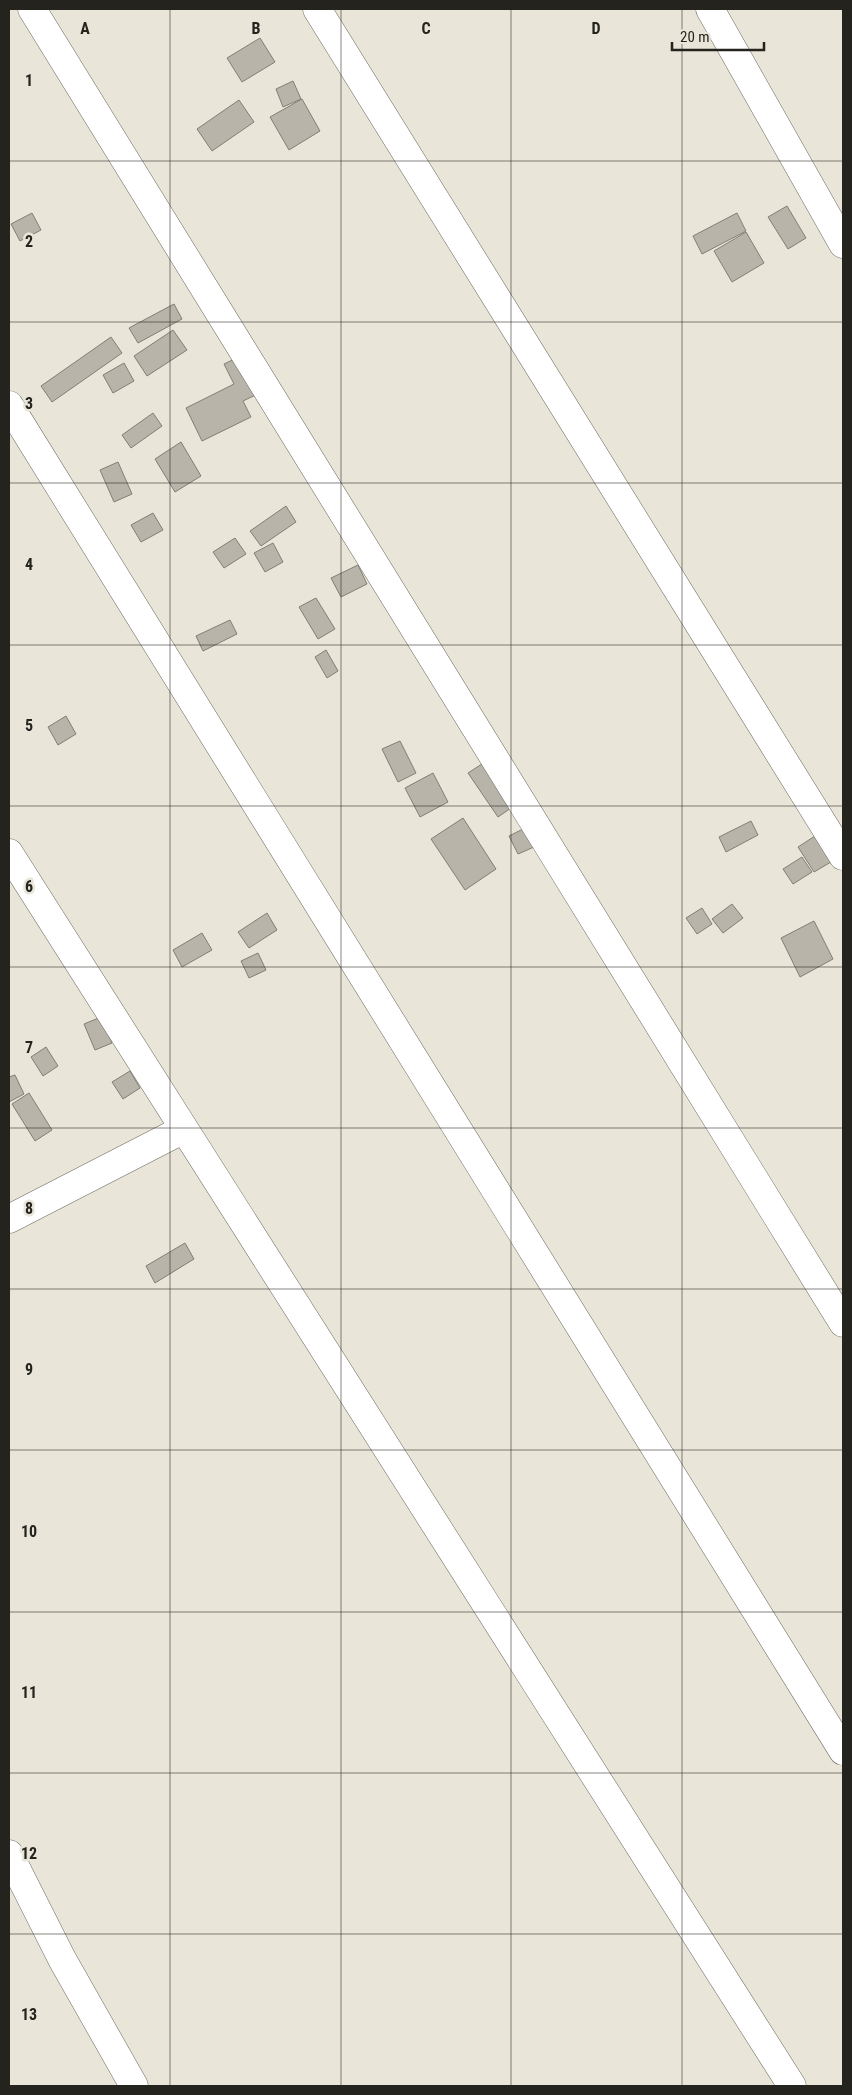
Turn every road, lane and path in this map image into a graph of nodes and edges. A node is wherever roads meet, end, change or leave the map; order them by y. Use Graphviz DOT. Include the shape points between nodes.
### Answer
graph roads {
  1 [pos="32,9"];
  2 [pos="317,9"];
  3 [pos="710,9"];
  4 [pos="843,244"];
  5 [pos="9,405"];
  6 [pos="9,853"];
  7 [pos="843,856"];
  8 [pos="184,1129"];
  9 [pos="9,1220"];
  10 [pos="843,1323"];
  11 [pos="843,1751"];
  12 [pos="9,1854"];
  13 [pos="134,2086"];
  14 [pos="792,2086"];
  1 -- 10 [label="street"];
  2 -- 7 [label="street"];
  3 -- 4 [label="street"];
  5 -- 11 [label="street"];
  6 -- 8 [label="street"];
  8 -- 9 [label="street"];
  8 -- 14 [label="street"];
  12 -- 13 [label="street" via="62,1959"];
}
